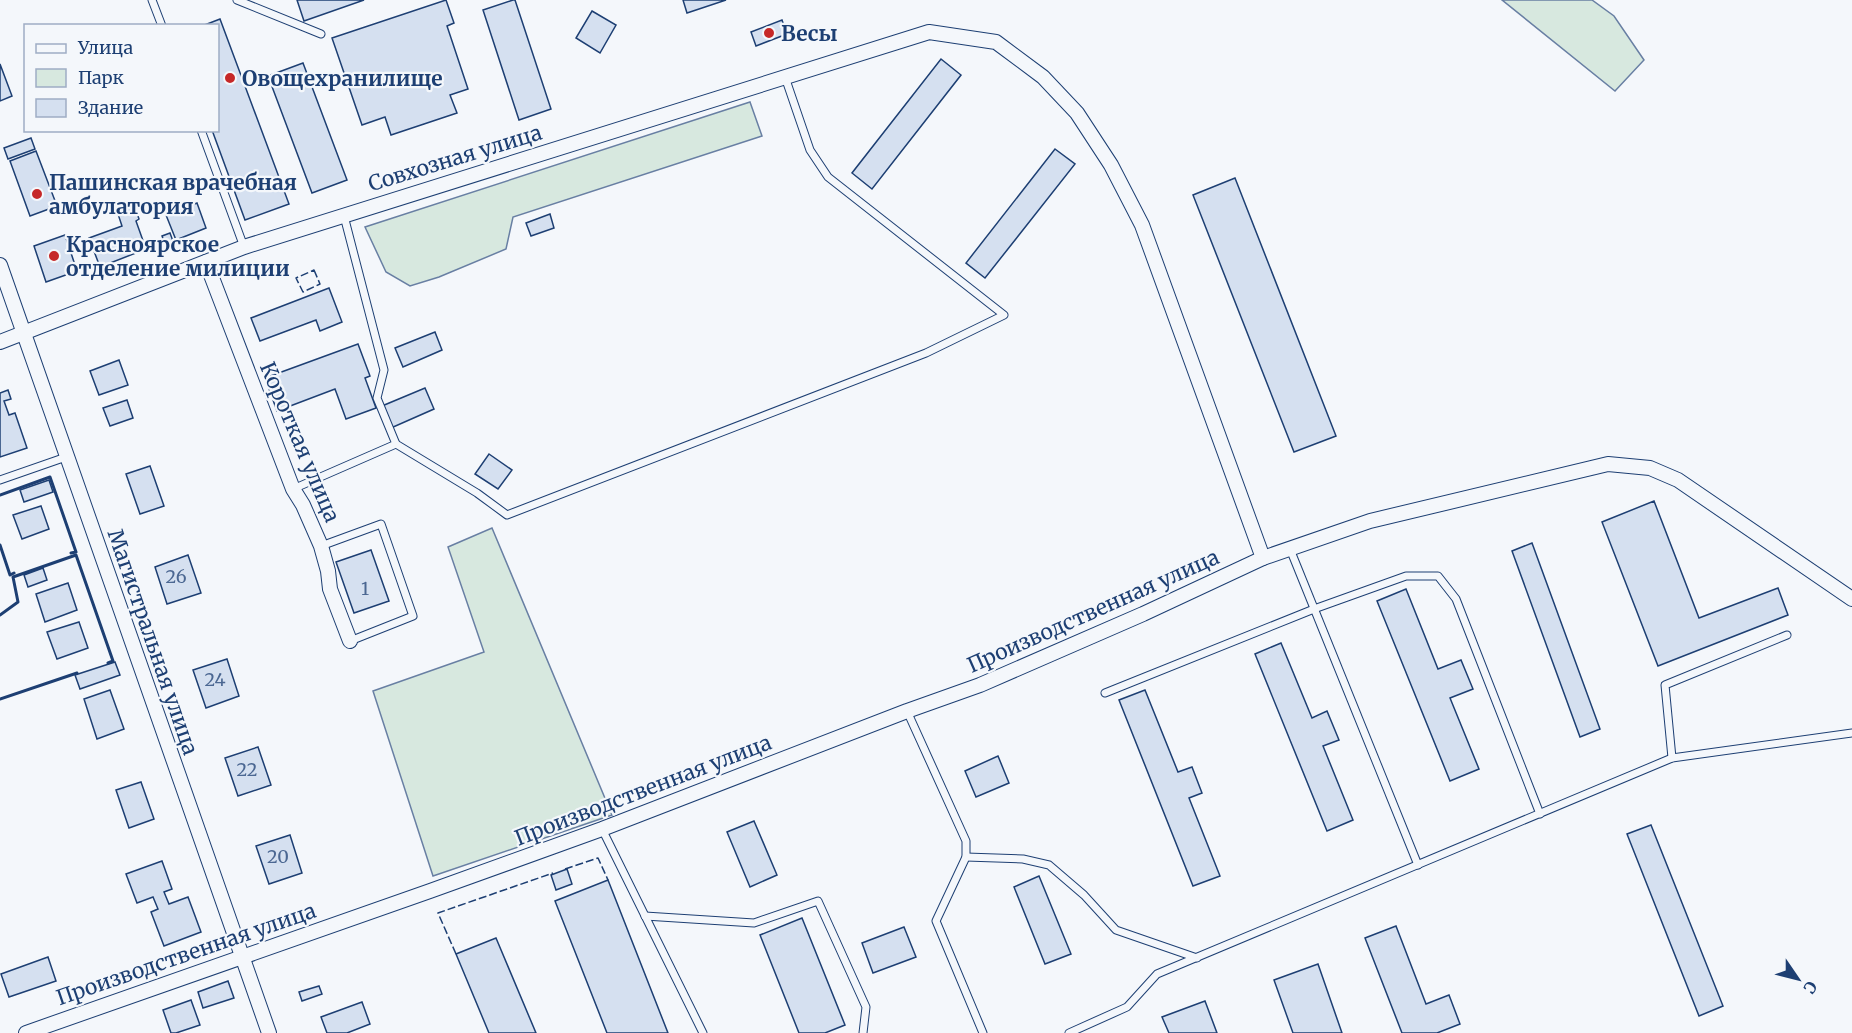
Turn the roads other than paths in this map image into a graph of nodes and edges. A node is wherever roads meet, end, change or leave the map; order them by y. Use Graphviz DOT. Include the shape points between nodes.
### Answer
graph roads {
  1 [pos="152,0"];
  2 [pos="237,0"];
  3 [pos="161,24"];
  4 [pos="321,34"];
  5 [pos="785,77"];
  6 [pos="202,132"];
  7 [pos="344,216"];
  8 [pos="244,247"];
  9 [pos="206,262"];
  10 [pos="0,265"];
  11 [pos="24,332"];
  12 [pos="0,342"];
  13 [pos="396,444"];
  14 [pos="66,457"];
  15 [pos="0,480"];
  16 [pos="293,489"];
  17 [pos="321,546"];
  18 [pos="1290,549"];
  19 [pos="1263,558"];
  20 [pos="1852,599"];
  21 [pos="1314,609"];
  22 [pos="1787,635"];
  23 [pos="350,641"];
  24 [pos="1105,693"];
  25 [pos="907,711"];
  26 [pos="1852,733"];
  27 [pos="1672,758"];
  28 [pos="1540,814"];
  29 [pos="602,829"];
  30 [pos="966,856"];
  31 [pos="1418,865"];
  32 [pos="645,916"];
  33 [pos="242,957"];
  34 [pos="1197,957"];
  35 [pos="26,1033"];
  36 [pos="269,1033"];
  37 [pos="703,1033"];
  38 [pos="863,1033"];
  39 [pos="983,1033"];
  40 [pos="1069,1033"];
  1 -- 3 [label="lane"];
  2 -- 4 [label="lane"];
  5 -- 7 [label="street, Совхозная улица"];
  5 -- 13 [label="lane" via="810,150 828,177 1004,315 926,353 507,515"];
  5 -- 19 [label="street, Совхозная улица" via="929,32 996,42 1043,77 1077,113 1111,165 1142,225"];
  6 -- 8 [label="lane"];
  7 -- 8 [label="street, Совхозная улица"];
  7 -- 13 [label="lane" via="384,370 377,398"];
  8 -- 9 [label="street, Совхозная улица"];
  9 -- 11 [label="street, Совхозная улица"];
  9 -- 16 [label="street, Короткая улица"];
  10 -- 11 [label="street, Магистральная улица"];
  11 -- 12 [label="street, Совхозная улица"];
  11 -- 14 [label="street, Магистральная улица"];
  13 -- 16 [label="lane"];
  14 -- 15 [label="lane"];
  14 -- 33 [label="street, Магистральная улица"];
  16 -- 17 [label="street, Короткая улица"];
  17 -- 23 [label="street, Короткая улица" via="330,588"];
  17 -- 23 [label="lane" via="381,524 413,616"];
  18 -- 19 [label="street, Производственная улица"];
  18 -- 20 [label="street, Производственная улица" via="1370,521 1608,464 1650,468 1678,480"];
  18 -- 21 [label="lane"];
  19 -- 25 [label="street, Производственная улица" via="980,685"];
  21 -- 24 [label="lane"];
  21 -- 28 [label="lane" via="1406,576 1438,576 1456,599"];
  21 -- 31 [label="lane"];
  22 -- 27 [label="lane" via="1665,685"];
  25 -- 29 [label="street, Производственная улица"];
  25 -- 30 [label="lane" via="966,841"];
  26 -- 27 [label="lane"];
  27 -- 28 [label="lane"];
  28 -- 31 [label="lane"];
  29 -- 32 [label="lane"];
  29 -- 33 [label="street, Производственная улица"];
  30 -- 34 [label="lane" via="1023,859 1049,865 1116,930"];
  30 -- 39 [label="lane" via="936,921"];
  31 -- 34 [label="lane"];
  32 -- 37 [label="lane"];
  32 -- 38 [label="lane" via="754,923 818,901 866,1007"];
  33 -- 35 [label="street, Производственная улица"];
  33 -- 36 [label="street, Магистральная улица"];
  34 -- 40 [label="lane" via="1157,974 1127,1007"];
}
